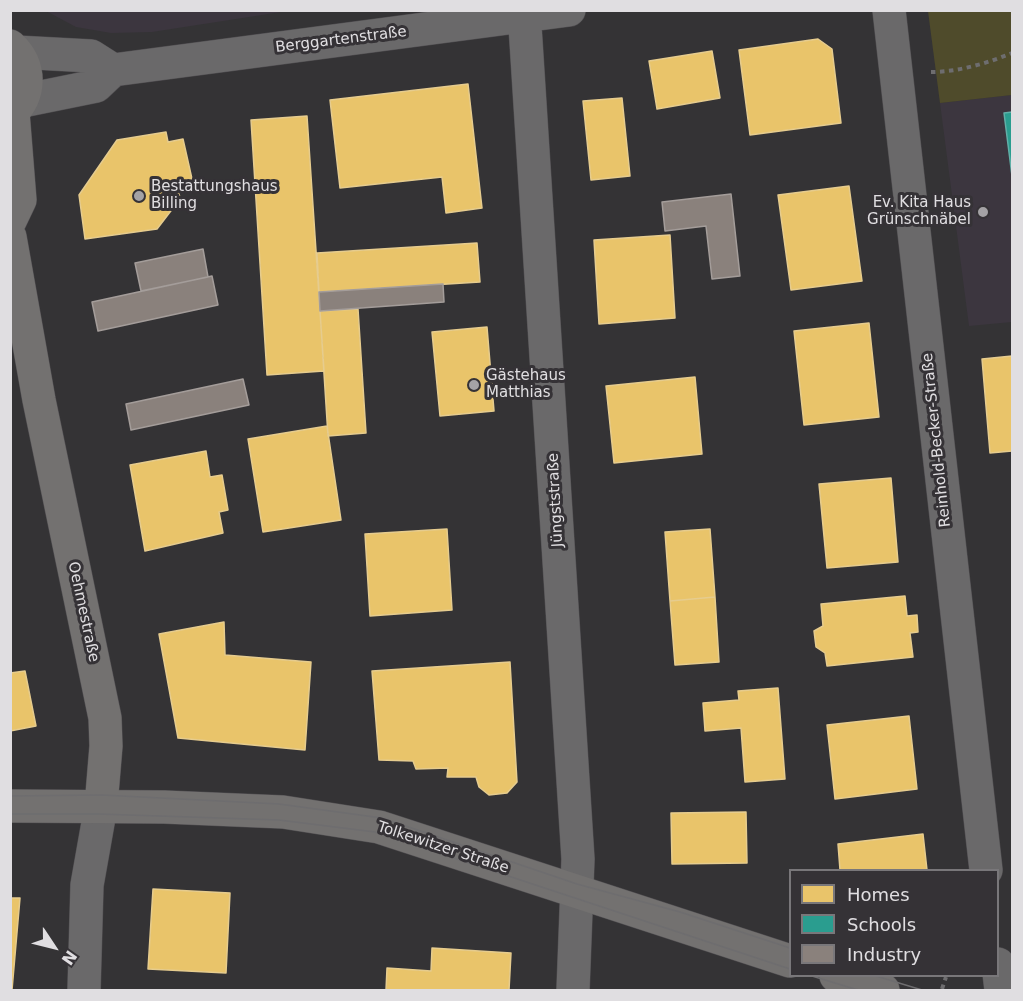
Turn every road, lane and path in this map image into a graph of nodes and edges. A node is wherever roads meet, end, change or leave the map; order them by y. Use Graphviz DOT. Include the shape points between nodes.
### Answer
graph roads {
  1 [pos="569,10"];
  2 [pos="889,10"];
  3 [pos="525,13"];
  4 [pos="13,49"];
  5 [pos="1012,53"];
  6 [pos="113,70"];
  7 [pos="897,72"];
  8 [pos="15,109"];
  9 [pos="10,221"];
  10 [pos="10,237"];
  11 [pos="10,806"];
  12 [pos="101,806"];
  13 [pos="986,869"];
  14 [pos="577,891"];
  15 [pos="789,961"];
  16 [pos="843,977"];
  17 [pos="946,977"];
  18 [pos="942,989"];
  19 [pos="84,990"];
  20 [pos="573,990"];
  21 [pos="883,990"];
  1 -- 3 [label="street, Berggartenstraße"];
  2 -- 7 [label="street, Reinhold-Becker-Straße"];
  3 -- 6 [label="street, Berggartenstraße"];
  3 -- 14 [label="street, Jüngststraße"];
  4 -- 6 [label="street" via="91,56"];
  4 -- 8 [label="main road" via="26,74 26,88"];
  5 -- 7 [label="path" via="940,72"];
  6 -- 8 [label="street, Berggartenstraße" via="96,86"];
  7 -- 13 [label="street, Reinhold-Becker-Straße"];
  8 -- 9 [label="main road" via="20,200"];
  10 -- 12 [label="main road, Oehmestraße" via="39,400 105,718"];
  11 -- 12 [label="main road, Tolkewitzer Straße"];
  12 -- 14 [label="main road, Tolkewitzer Straße" via="283,813 379,827"];
  12 -- 19 [label="street, Oehmestraße" via="87,885"];
  14 -- 15 [label="main road, Tolkewitzer Straße"];
  14 -- 20 [label="street, Jüngststraße"];
  16 -- 21 [label="main road"];
  17 -- 18 [label="path"];
}
